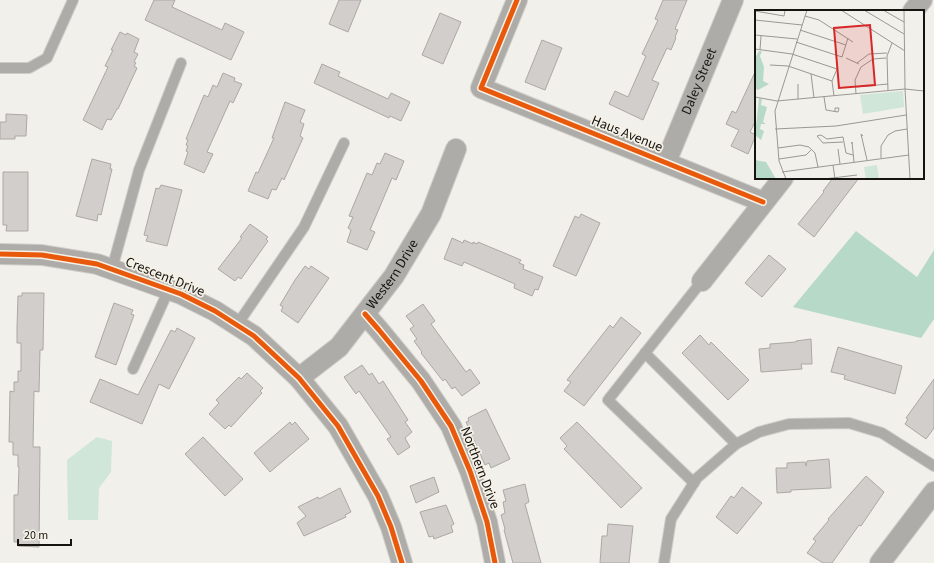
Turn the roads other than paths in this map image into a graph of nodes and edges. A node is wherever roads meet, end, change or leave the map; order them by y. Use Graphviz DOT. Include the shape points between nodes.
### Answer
graph roads {
  1 [pos="73,0"];
  2 [pos="517,0"];
  3 [pos="732,0"];
  4 [pos="922,0"];
  5 [pos="914,10"];
  6 [pos="181,63"];
  7 [pos="0,68"];
  8 [pos="344,143"];
  9 [pos="456,149"];
  10 [pos="666,162"];
  11 [pos="782,179"];
  12 [pos="763,202"];
  13 [pos="0,254"];
  14 [pos="112,269"];
  15 [pos="702,281"];
  16 [pos="169,289"];
  17 [pos="365,314"];
  18 [pos="237,325"];
  19 [pos="645,353"];
  20 [pos="133,369"];
  21 [pos="299,378"];
  22 [pos="736,444"];
  23 [pos="934,466"];
  24 [pos="694,483"];
  25 [pos="934,492"];
  26 [pos="402,563"];
  27 [pos="495,563"];
  28 [pos="664,563"];
  29 [pos="880,563"];
  1 -- 7 [label="lane" via="48,58 29,68"];
  2 -- 10 [label="street, Haus Avenue" via="481,88"];
  3 -- 10 [label="street, Daley Street"];
  4 -- 5 [label="street"];
  6 -- 14 [label="lane" via="139,170"];
  8 -- 18 [label="lane" via="304,227"];
  9 -- 17 [label="street, Western Drive" via="430,214 394,276"];
  10 -- 12 [label="street, Haus Avenue"];
  11 -- 12 [label="street"];
  12 -- 15 [label="street"];
  13 -- 14 [label="street, Crescent Drive" via="42,255"];
  14 -- 16 [label="street, Crescent Drive"];
  15 -- 19 [label="lane"];
  16 -- 18 [label="street, Crescent Drive" via="215,311"];
  16 -- 20 [label="lane"];
  17 -- 21 [label="street, Western Drive" via="339,347"];
  17 -- 27 [label="street, Northern Drive" via="421,381 451,426 487,522"];
  18 -- 21 [label="street, Crescent Drive" via="254,336"];
  19 -- 22 [label="lane"];
  19 -- 24 [label="lane" via="608,400"];
  21 -- 26 [label="street, Crescent Drive" via="338,426 363,467 391,527"];
  22 -- 23 [label="lane" via="759,432 789,424 849,423 882,433"];
  22 -- 24 [label="lane"];
  24 -- 28 [label="lane" via="671,519"];
  25 -- 29 [label="street"];
}
